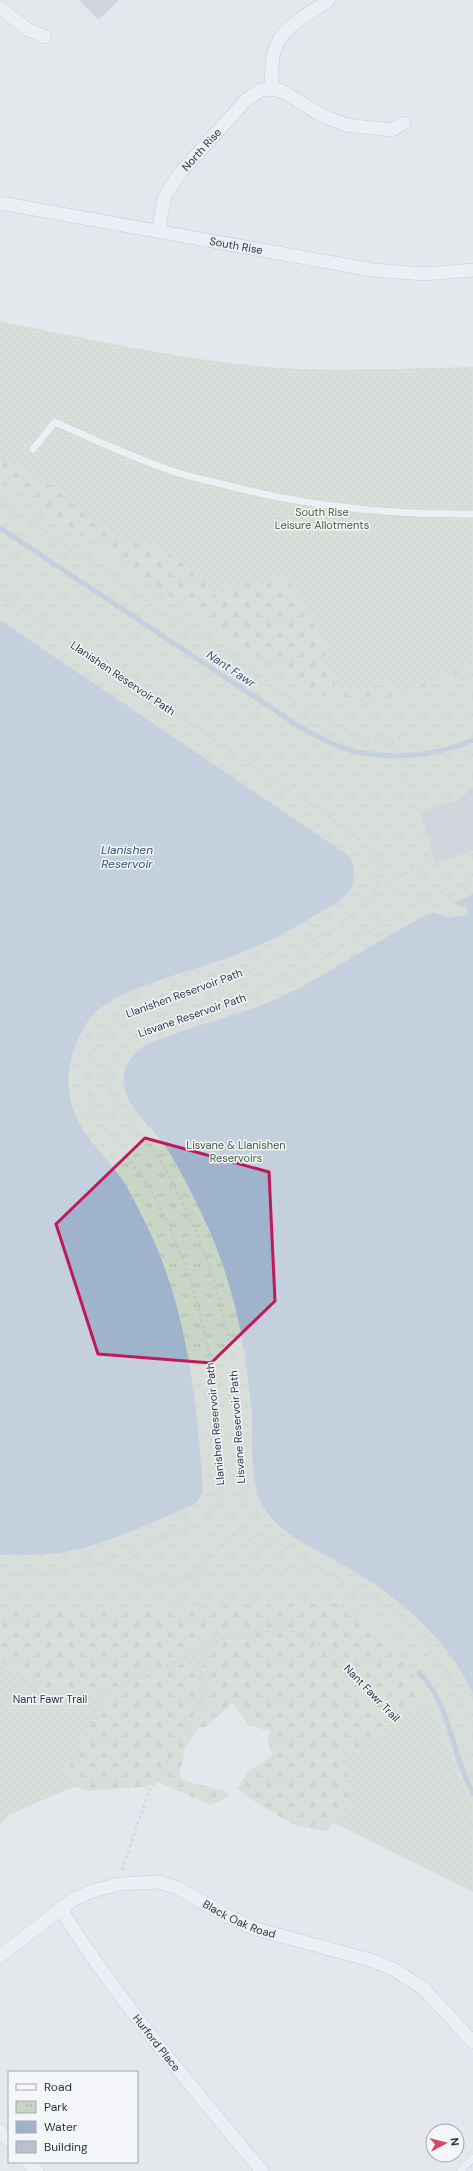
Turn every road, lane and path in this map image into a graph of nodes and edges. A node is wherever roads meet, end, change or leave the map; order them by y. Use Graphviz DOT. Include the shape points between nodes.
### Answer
graph roads {
  1 [pos="329,0"];
  2 [pos="0,8"];
  3 [pos="45,37"];
  4 [pos="271,89"];
  5 [pos="404,123"];
  6 [pos="0,203"];
  7 [pos="158,230"];
  8 [pos="473,270"];
  9 [pos="33,449"];
  10 [pos="0,502"];
  11 [pos="473,514"];
  12 [pos="0,596"];
  13 [pos="410,734"];
  14 [pos="393,741"];
  15 [pos="417,806"];
  16 [pos="434,857"];
  17 [pos="375,860"];
  18 [pos="473,880"];
  19 [pos="388,883"];
  20 [pos="378,886"];
  21 [pos="431,894"];
  22 [pos="88,1074"];
  23 [pos="110,1075"];
  24 [pos="240,1531"];
  25 [pos="102,1563"];
  26 [pos="316,1567"];
  27 [pos="0,1576"];
  28 [pos="190,1577"];
  29 [pos="199,1650"];
  30 [pos="0,1666"];
  31 [pos="0,1698"];
  32 [pos="52,1700"];
  33 [pos="473,1728"];
  34 [pos="473,1828"];
  35 [pos="118,1884"];
  36 [pos="60,1908"];
  37 [pos="0,1956"];
  38 [pos="473,2042"];
  39 [pos="0,2131"];
  40 [pos="8,2140"];
  41 [pos="473,2158"];
  42 [pos="29,2163"];
  43 [pos="37,2171"];
  44 [pos="262,2171"];
  45 [pos="460,2171"];
  1 -- 4 [label="street" via="294,24 279,40 273,60"];
  2 -- 3 [label="street" via="27,29"];
  4 -- 5 [label="street" via="282,91 346,126 392,130"];
  4 -- 7 [label="street, North Rise" via="261,90 247,99 181,172 165,196"];
  6 -- 7 [label="street, South Rise"];
  7 -- 8 [label="street, South Rise" via="373,270 424,274"];
  9 -- 11 [label="lane" via="55,422 98,442 176,472 261,495 338,508 430,515"];
  10 -- 14 [label="path" via="326,722 366,739"];
  12 -- 17 [label="path, Llanishen Reservoir Path" via="331,817 350,831"];
  13 -- 14 [label="path"];
  14 -- 15 [label="path"];
  16 -- 19 [label="path"];
  17 -- 19 [label="path"];
  17 -- 20 [label="path, Llanishen Reservoir Path" via="379,874"];
  18 -- 21 [label="path, Lisvane Reservoir Path"];
  19 -- 20 [label="path"];
  19 -- 21 [label="path" via="398,892 410,895"];
  20 -- 22 [label="path, Llanishen Reservoir Path" via="368,901 349,917 272,962 135,1009 112,1022 94,1048"];
  21 -- 23 [label="path, Lisvane Reservoir Path" via="295,976 128,1038 119,1050"];
  22 -- 23 [label="path"];
  22 -- 25 [label="path, Llanishen Reservoir Path" via="95,1111 150,1189 182,1258 198,1308 212,1372 221,1495 216,1508 203,1521"];
  23 -- 24 [label="path, Lisvane Reservoir Path" via="110,1086 120,1109 155,1151 181,1200 209,1268 217,1295 234,1366 242,1494 250,1513 250,1522"];
  24 -- 26 [label="path" via="256,1547 271,1542 280,1544"];
  24 -- 28 [label="path, Lisvane Reservoir Path"];
  25 -- 27 [label="path, Llanishen Reservoir Path" via="55,1572"];
  25 -- 28 [label="path" via="157,1580"];
  26 -- 28 [label="path"];
  26 -- 33 [label="path" via="405,1622 451,1679"];
  29 -- 32 [label="path, Nant Fawr Trail" via="175,1663 130,1679 103,1696 88,1700"];
  29 -- 34 [label="path, Nant Fawr Trail" via="209,1642 239,1633 290,1631 313,1639 349,1666 423,1744"];
  29 -- 35 [label="path" via="203,1692 201,1707 149,1791"];
  30 -- 32 [label="path"];
  31 -- 32 [label="path, Nant Fawr Trail"];
  35 -- 36 [label="street, Black Oak Road" via="90,1892"];
  35 -- 38 [label="street, Black Oak Road" via="158,1882 178,1888 256,1929 374,1961 393,1969 428,1993"];
  36 -- 37 [label="street, Black Oak Road"];
  36 -- 44 [label="street, Hurford Place" via="136,2019"];
  39 -- 40 [label="street"];
  41 -- 45 [label="lane"];
  42 -- 43 [label="street"];
}
